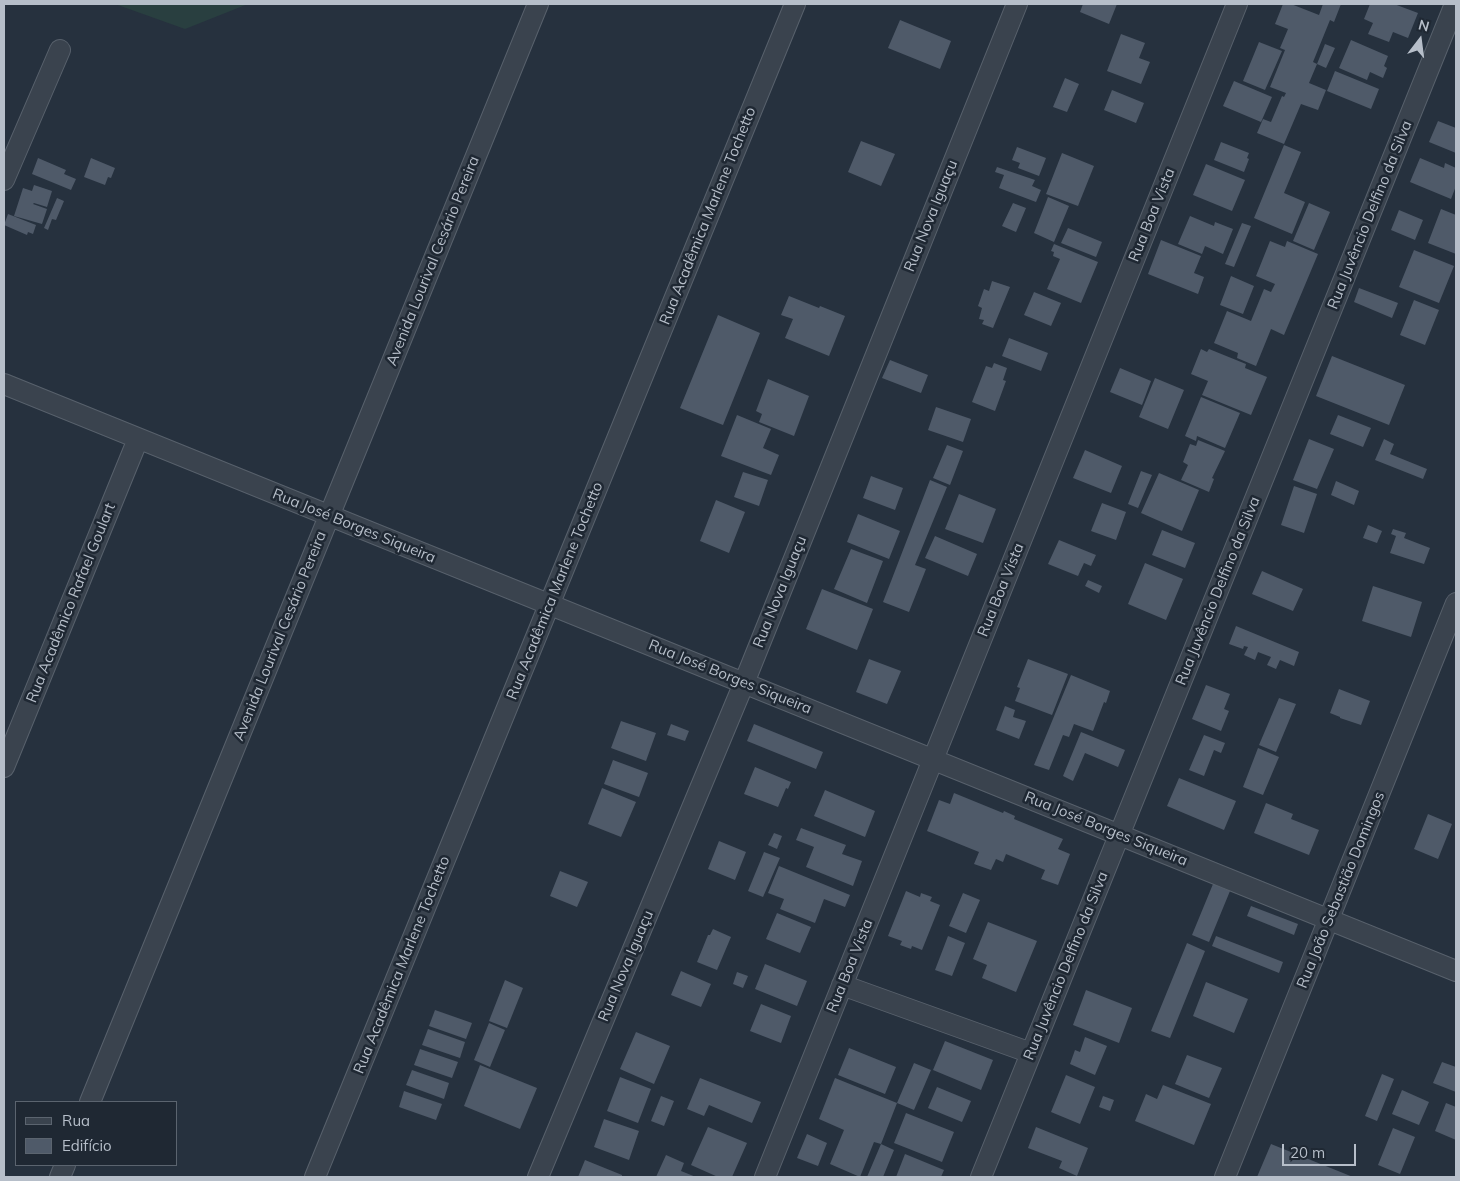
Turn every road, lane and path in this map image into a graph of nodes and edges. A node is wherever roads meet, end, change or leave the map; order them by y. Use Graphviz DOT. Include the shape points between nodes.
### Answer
graph roads {
  1 [pos="538,4"];
  2 [pos="795,4"];
  3 [pos="1017,4"];
  4 [pos="1237,4"];
  5 [pos="1455,4"];
  6 [pos="60,50"];
  7 [pos="4,180"];
  8 [pos="4,384"];
  9 [pos="138,438"];
  10 [pos="329,516"];
  11 [pos="1456,603"];
  12 [pos="549,605"];
  13 [pos="744,683"];
  14 [pos="933,760"];
  15 [pos="4,767"];
  16 [pos="1119,835"];
  17 [pos="1329,919"];
  18 [pos="1456,971"];
  19 [pos="842,985"];
  20 [pos="1031,1054"];
  21 [pos="90,1101"];
  22 [pos="315,1177"];
  23 [pos="538,1177"];
  24 [pos="765,1177"];
  25 [pos="981,1177"];
  26 [pos="1225,1177"];
  1 -- 10 [label="street, Avenida Lourival Cesário Pereira"];
  2 -- 12 [label="street, Rua Acadêmica Marlene Tochetto"];
  3 -- 13 [label="street, Rua Nova Iguaçu"];
  4 -- 14 [label="street, Rua Boa Vista"];
  5 -- 16 [label="street, Rua Juvêncio Delfino da Silva"];
  6 -- 7 [label="street"];
  8 -- 9 [label="street, Rua José Borges Siqueira"];
  9 -- 10 [label="street, Rua José Borges Siqueira"];
  9 -- 15 [label="street, Rua Acadêmico Rafael Goulart"];
  10 -- 12 [label="street, Rua José Borges Siqueira"];
  10 -- 21 [label="street, Avenida Lourival Cesário Pereira"];
  11 -- 17 [label="street, Rua João Sebastião Domingos"];
  12 -- 13 [label="street, Rua José Borges Siqueira"];
  12 -- 22 [label="street, Rua Acadêmica Marlene Tochetto"];
  13 -- 14 [label="street, Rua José Borges Siqueira"];
  13 -- 23 [label="street, Rua Nova Iguaçu"];
  14 -- 16 [label="street, Rua José Borges Siqueira"];
  14 -- 19 [label="street, Rua Boa Vista"];
  16 -- 17 [label="street, Rua José Borges Siqueira"];
  16 -- 20 [label="street, Rua Juvêncio Delfino da Silva"];
  17 -- 18 [label="street, Rua José Borges Siqueira"];
  17 -- 26 [label="street, Rua João Sebastião Domingos"];
  19 -- 20 [label="street"];
  19 -- 24 [label="street, Rua Boa Vista"];
  20 -- 25 [label="street, Rua Juvêncio Delfino da Silva"];
}
